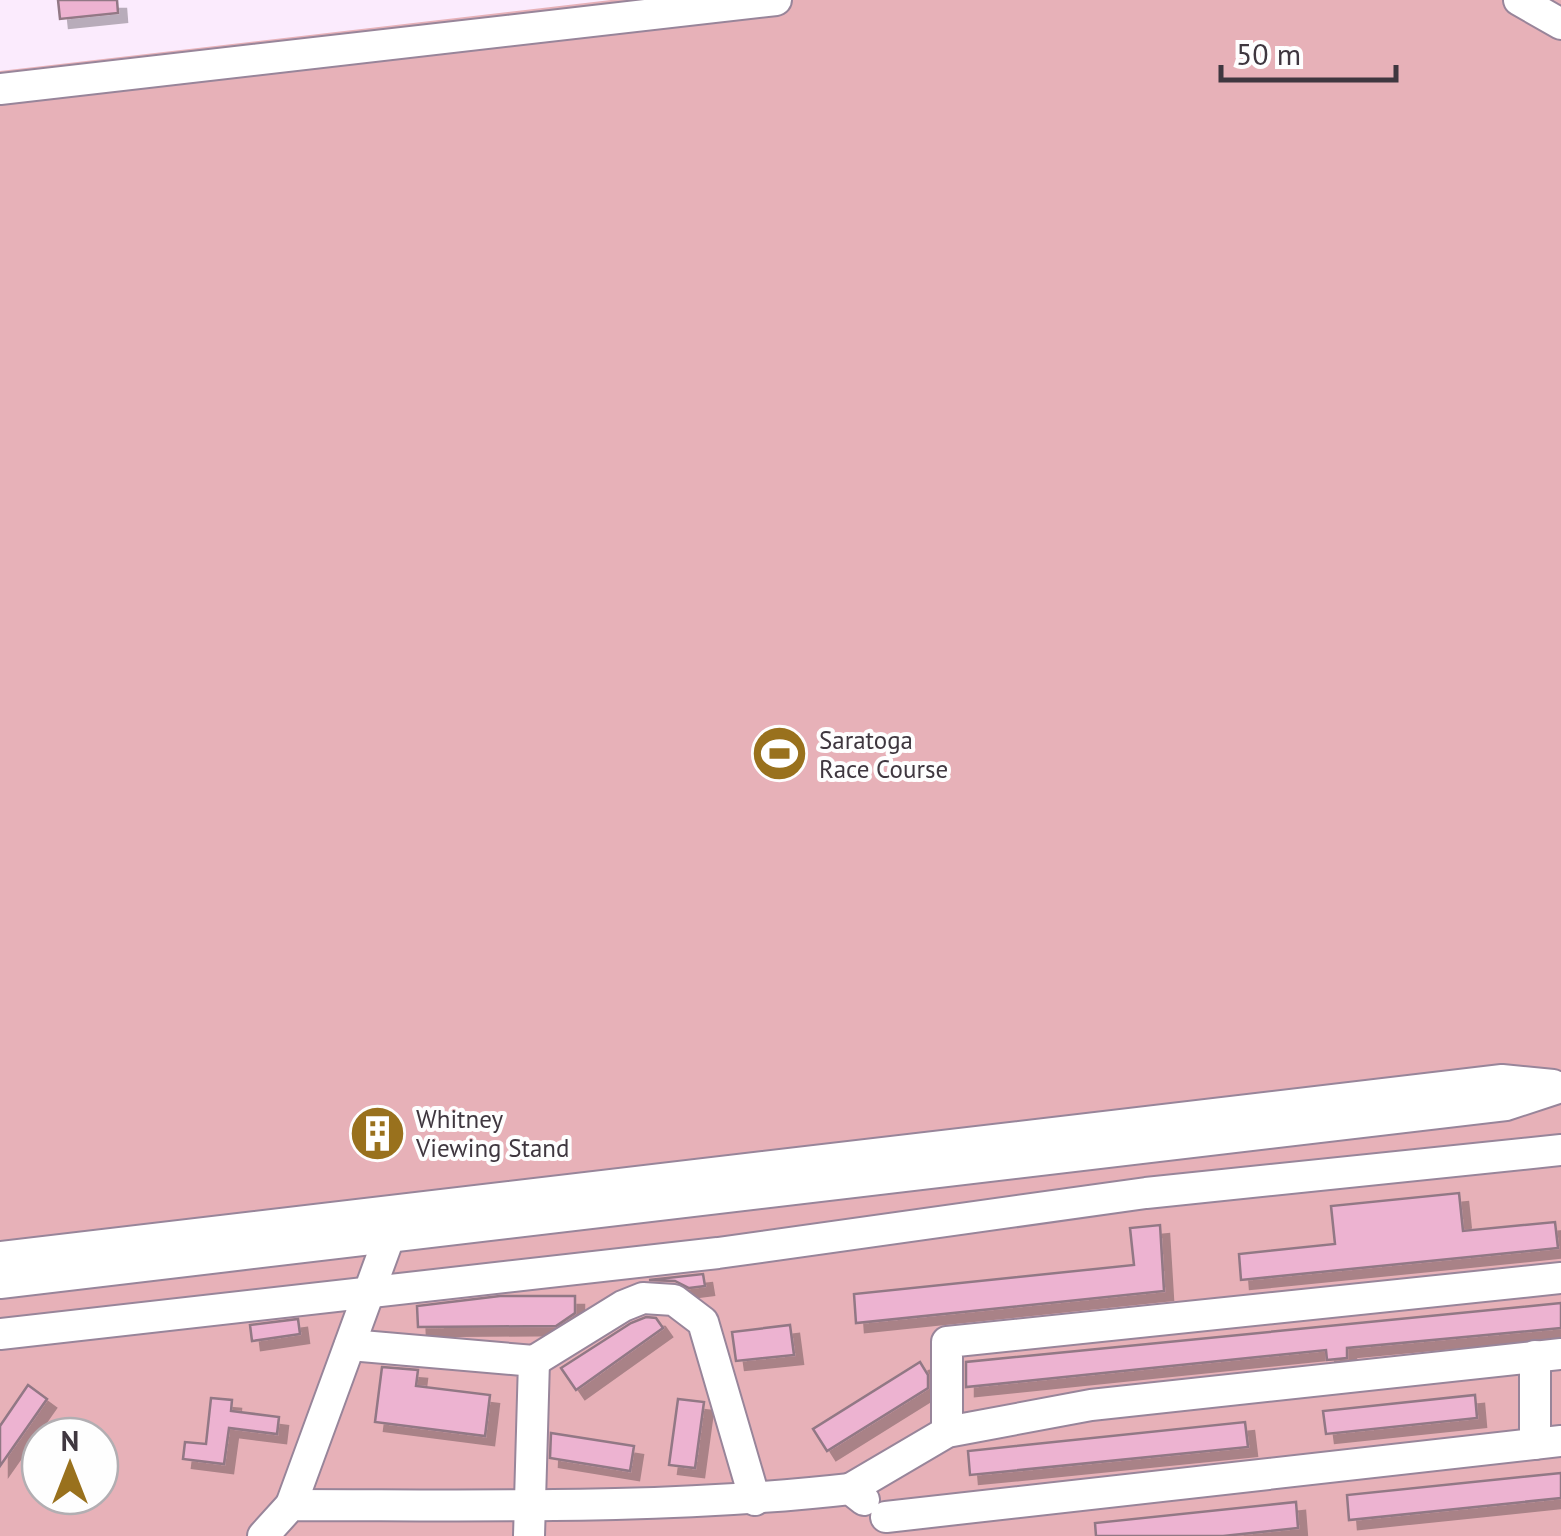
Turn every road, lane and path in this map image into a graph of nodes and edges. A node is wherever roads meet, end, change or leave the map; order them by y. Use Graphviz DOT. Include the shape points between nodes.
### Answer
graph roads {
  1 [pos="776,0"];
  2 [pos="1518,0"];
  3 [pos="1561,24"];
  4 [pos="0,89"];
  5 [pos="1561,1087"];
  6 [pos="1561,1150"];
  7 [pos="394,1223"];
  8 [pos="0,1257"];
  9 [pos="100,1258"];
  10 [pos="1561,1278"];
  11 [pos="0,1283"];
  12 [pos="369,1292"];
  13 [pos="0,1334"];
  14 [pos="350,1345"];
  15 [pos="1548,1355"];
  16 [pos="534,1361"];
  17 [pos="947,1432"];
  18 [pos="1548,1443"];
  19 [pos="850,1489"];
  20 [pos="755,1500"];
  21 [pos="291,1505"];
  22 [pos="529,1505"];
  23 [pos="890,1526"];
  24 [pos="263,1536"];
  25 [pos="528,1536"];
  1 -- 4 [label="lane"];
  2 -- 3 [label="lane"];
  5 -- 7 [label="lane" via="1506,1105 1068,1144"];
  6 -- 12 [label="lane" via="1146,1193 718,1253"];
  7 -- 9 [label="lane"];
  7 -- 12 [label="lane"];
  8 -- 9 [label="lane"];
  9 -- 11 [label="lane"];
  10 -- 17 [label="lane" via="947,1342"];
  12 -- 13 [label="lane"];
  12 -- 14 [label="lane"];
  14 -- 16 [label="lane"];
  14 -- 21 [label="lane"];
  15 -- 17 [label="lane" via="1091,1405"];
  15 -- 18 [label="lane"];
  16 -- 20 [label="lane" via="624,1306 643,1298 674,1300 703,1322"];
  16 -- 22 [label="lane"];
  17 -- 19 [label="lane"];
  18 -- 23 [label="lane"];
  19 -- 20 [label="lane"];
  19 -- 23 [label="lane"];
  20 -- 22 [label="lane"];
  21 -- 22 [label="lane"];
  21 -- 24 [label="lane"];
  22 -- 25 [label="lane"];
}
